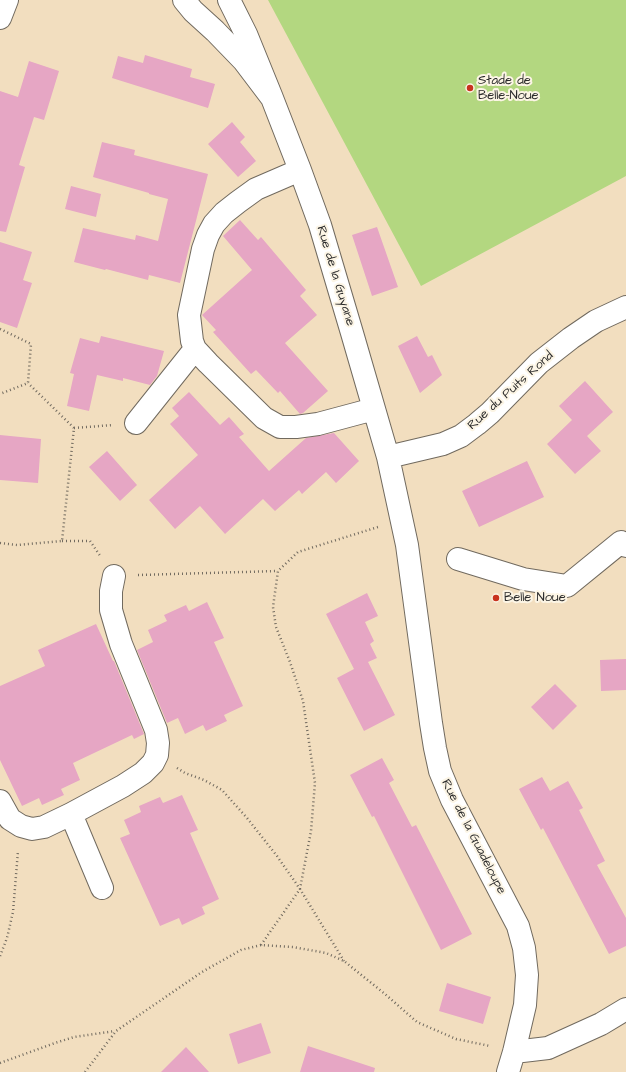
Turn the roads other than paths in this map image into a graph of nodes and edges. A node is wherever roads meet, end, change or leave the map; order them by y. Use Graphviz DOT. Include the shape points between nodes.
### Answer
graph roads {
  1 [pos="7,0"];
  2 [pos="184,0"];
  3 [pos="229,0"];
  4 [pos="0,18"];
  5 [pos="272,98"];
  6 [pos="300,170"];
  7 [pos="626,307"];
  8 [pos="196,349"];
  9 [pos="374,409"];
  10 [pos="136,423"];
  11 [pos="388,457"];
  12 [pos="626,546"];
  13 [pos="458,559"];
  14 [pos="114,576"];
  15 [pos="0,801"];
  16 [pos="71,814"];
  17 [pos="102,888"];
  18 [pos="626,1009"];
  19 [pos="514,1052"];
  20 [pos="508,1072"];
  1 -- 4 [label="street"];
  2 -- 5 [label="street, Rue de la Guyane" via="244,61"];
  3 -- 5 [label="street, Rue de la Guyane"];
  5 -- 6 [label="street, Rue de la Guyane"];
  6 -- 8 [label="street" via="256,189 224,213 214,224 203,249 189,315 192,341"];
  6 -- 9 [label="street, Rue de la Guyane" via="327,248"];
  7 -- 11 [label="street, Rue du Puits Rond" via="596,321 565,342 539,363 481,421 461,436 443,444"];
  8 -- 9 [label="street" via="264,418 280,426 318,424"];
  8 -- 10 [label="street"];
  9 -- 11 [label="street, Rue de la Guyane"];
  11 -- 19 [label="street, Rue de la Guadeloupe" via="408,552 430,723 440,771 452,800 518,926 524,948 527,975 525,1005"];
  12 -- 13 [label="street" via="621,542 567,586 523,579"];
  14 -- 16 [label="street" via="111,591 112,616 156,730 158,743 153,763 143,773"];
  15 -- 16 [label="street" via="10,819 32,829 44,827"];
  16 -- 17 [label="street"];
  18 -- 19 [label="street" via="601,1024 548,1048"];
  19 -- 20 [label="street, Rue de la Guadeloupe"];
}
